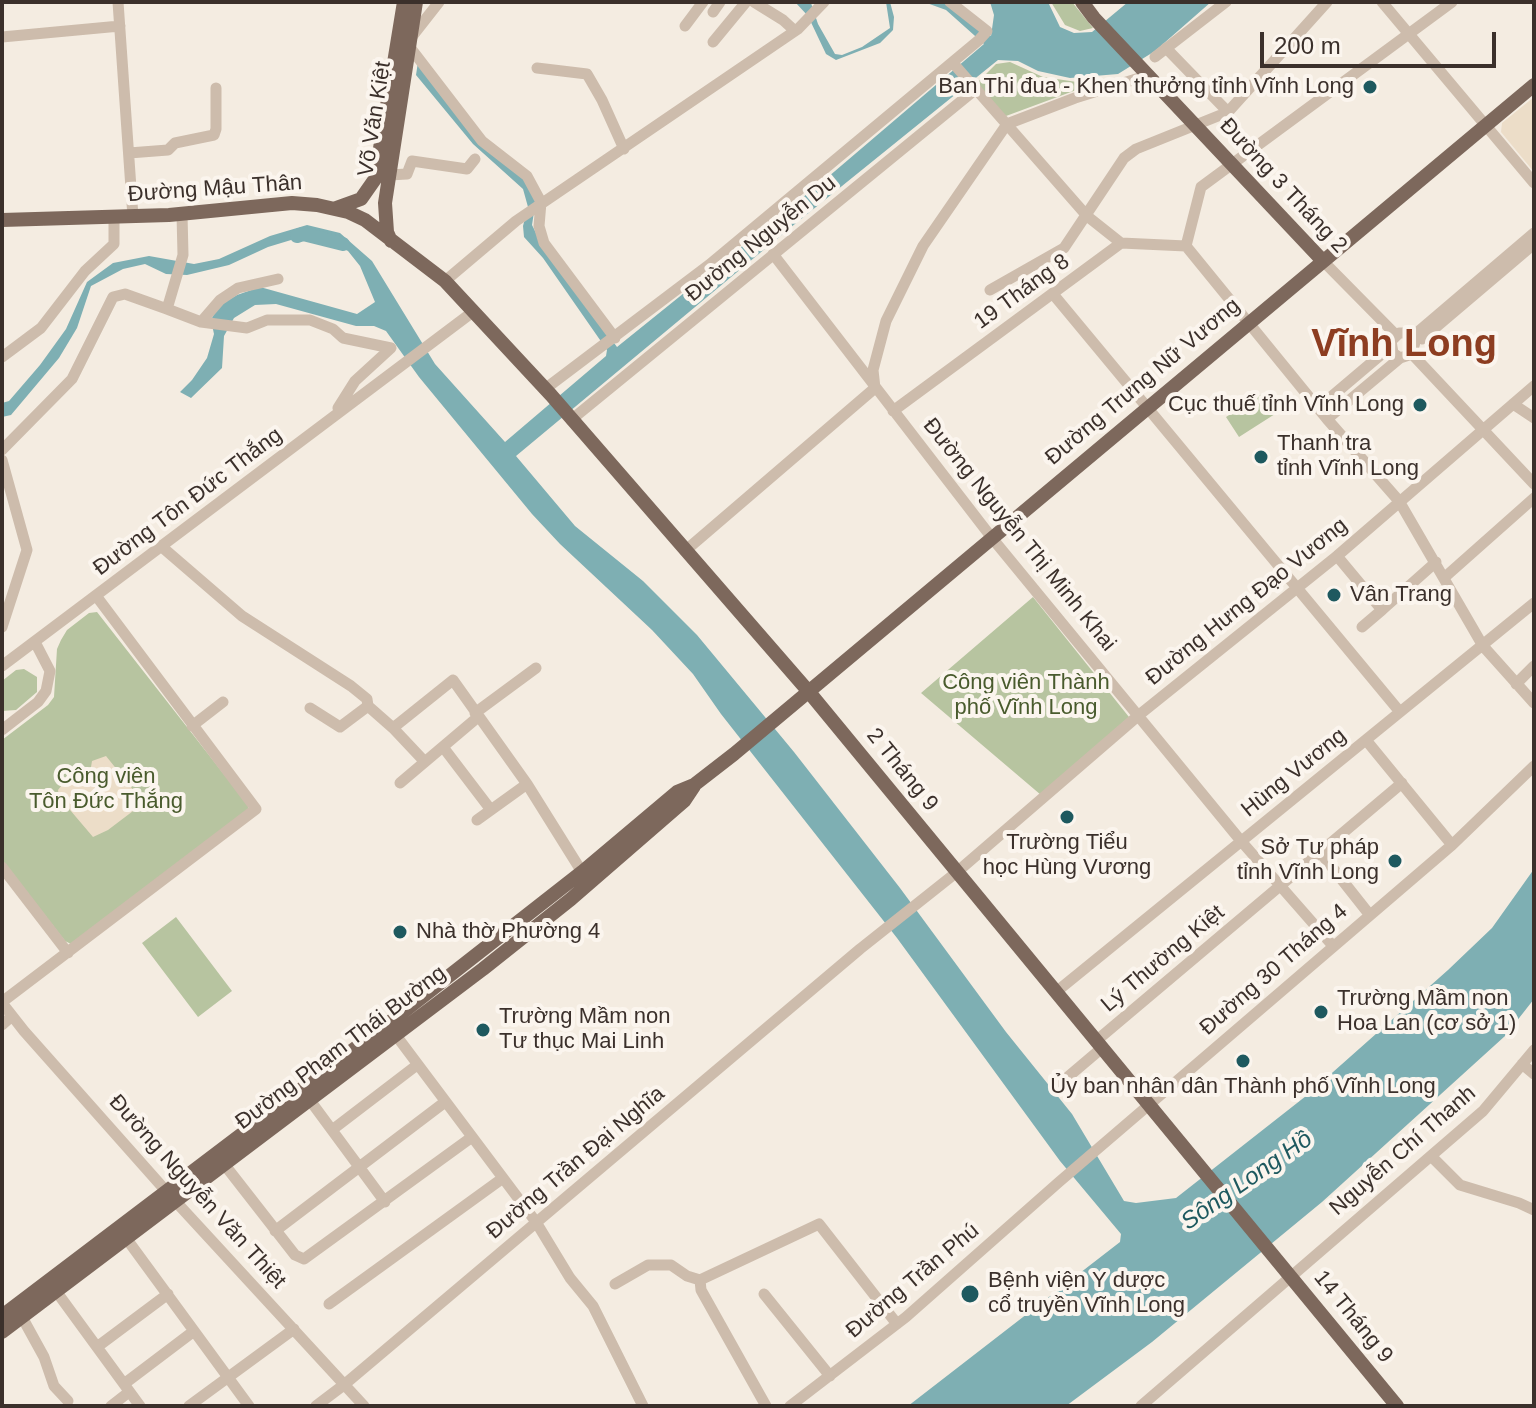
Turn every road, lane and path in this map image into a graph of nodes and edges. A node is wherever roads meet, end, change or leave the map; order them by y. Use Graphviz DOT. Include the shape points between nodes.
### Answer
graph roads {
  1 [pos="118,2"];
  2 [pos="404,2"];
  3 [pos="416,2"];
  4 [pos="439,2"];
  5 [pos="703,2"];
  6 [pos="746,2"];
  7 [pos="754,2"];
  8 [pos="950,2"];
  9 [pos="1082,2"];
  10 [pos="1226,2"];
  11 [pos="1327,2"];
  12 [pos="1382,2"];
  13 [pos="1452,2"];
  14 [pos="822,3"];
  15 [pos="120,26"];
  16 [pos="685,26"];
  17 [pos="795,31"];
  18 [pos="1408,34"];
  19 [pos="2,37"];
  20 [pos="713,42"];
  21 [pos="410,43"];
  22 [pos="1166,48"];
  23 [pos="1155,57"];
  24 [pos="955,65"];
  25 [pos="537,68"];
  26 [pos="1144,71"];
  27 [pos="1534,85"];
  28 [pos="216,88"];
  29 [pos="975,88"];
  30 [pos="1228,112"];
  31 [pos="1007,124"];
  32 [pos="1485,125"];
  33 [pos="1196,126"];
  34 [pos="624,149"];
  35 [pos="129,153"];
  36 [pos="475,159"];
  37 [pos="1233,165"];
  38 [pos="384,178"];
  39 [pos="1534,183"];
  40 [pos="540,204"];
  41 [pos="385,206"];
  42 [pos="336,208"];
  43 [pos="182,214"];
  44 [pos="1087,216"];
  45 [pos="133,217"];
  46 [pos="114,218"];
  47 [pos="2,220"];
  48 [pos="365,220"];
  49 [pos="1534,233"];
  50 [pos="392,241"];
  51 [pos="1121,243"];
  52 [pos="1534,244"];
  53 [pos="1186,246"];
  54 [pos="773,254"];
  55 [pos="1322,260"];
  56 [pos="278,279"];
  57 [pos="445,281"];
  58 [pos="990,290"];
  59 [pos="1053,294"];
  60 [pos="167,309"];
  61 [pos="474,311"];
  62 [pos="201,322"];
  63 [pos="1248,322"];
  64 [pos="1396,335"];
  65 [pos="615,338"];
  66 [pos="1390,347"];
  67 [pos="1410,348"];
  68 [pos="2,357"];
  69 [pos="1534,386"];
  70 [pos="875,388"];
  71 [pos="548,392"];
  72 [pos="1513,404"];
  73 [pos="1147,407"];
  74 [pos="1318,408"];
  75 [pos="893,411"];
  76 [pos="334,415"];
  77 [pos="1534,418"];
  78 [pos="569,419"];
  79 [pos="1327,419"];
  80 [pos="1482,430"];
  81 [pos="2,450"];
  82 [pos="2,460"];
  83 [pos="1534,484"];
  84 [pos="1534,498"];
  85 [pos="1399,501"];
  86 [pos="992,538"];
  87 [pos="162,547"];
  88 [pos="685,551"];
  89 [pos="1337,556"];
  90 [pos="1436,562"];
  91 [pos="1445,577"];
  92 [pos="1298,589"];
  93 [pos="97,597"];
  94 [pos="1534,603"];
  95 [pos="1382,610"];
  96 [pos="2,627"];
  97 [pos="1362,627"];
  98 [pos="35,642"];
  99 [pos="1483,646"];
  100 [pos="2,666"];
  101 [pos="1534,666"];
  102 [pos="536,668"];
  103 [pos="1516,684"];
  104 [pos="809,692"];
  105 [pos="223,702"];
  106 [pos="1534,703"];
  107 [pos="368,706"];
  108 [pos="310,708"];
  109 [pos="1400,712"];
  110 [pos="477,715"];
  111 [pos="1139,715"];
  112 [pos="192,726"];
  113 [pos="393,728"];
  114 [pos="2,730"];
  115 [pos="1366,740"];
  116 [pos="443,747"];
  117 [pos="734,754"];
  118 [pos="425,762"];
  119 [pos="1534,766"];
  120 [pos="400,783"];
  121 [pos="1402,783"];
  122 [pos="527,784"];
  123 [pos="491,810"];
  124 [pos="477,820"];
  125 [pos="1241,841"];
  126 [pos="1452,845"];
  127 [pos="1320,852"];
  128 [pos="2,867"];
  129 [pos="952,876"];
  130 [pos="586,877"];
  131 [pos="1281,885"];
  132 [pos="1369,914"];
  133 [pos="1333,946"];
  134 [pos="860,949"];
  135 [pos="68,953"];
  136 [pos="1056,992"];
  137 [pos="2,1003"];
  138 [pos="12,1016"];
  139 [pos="2,1025"];
  140 [pos="395,1034"];
  141 [pos="1099,1044"];
  142 [pos="1534,1050"];
  143 [pos="356,1056"];
  144 [pos="1522,1064"];
  145 [pos="417,1065"];
  146 [pos="1534,1074"];
  147 [pos="1056,1087"];
  148 [pos="309,1099"];
  149 [pos="445,1102"];
  150 [pos="1149,1105"];
  151 [pos="332,1130"];
  152 [pos="472,1137"];
  153 [pos="1110,1138"];
  154 [pos="1431,1156"];
  155 [pos="1193,1158"];
  156 [pos="224,1164"];
  157 [pos="359,1167"];
  158 [pos="503,1178"];
  159 [pos="171,1195"];
  160 [pos="385,1202"];
  161 [pos="1534,1210"];
  162 [pos="536,1222"];
  163 [pos="275,1231"];
  164 [pos="126,1238"];
  165 [pos="1291,1276"];
  166 [pos="700,1280"];
  167 [pos="615,1284"];
  168 [pos="52,1286"];
  169 [pos="168,1294"];
  170 [pos="764,1294"];
  171 [pos="329,1304"];
  172 [pos="2,1316"];
  173 [pos="22,1317"];
  174 [pos="897,1324"];
  175 [pos="294,1329"];
  176 [pos="194,1331"];
  177 [pos="2,1332"];
  178 [pos="97,1347"];
  179 [pos="830,1376"];
  180 [pos="228,1378"];
  181 [pos="345,1384"];
  182 [pos="127,1388"];
  183 [pos="68,1401"];
  184 [pos="111,1406"];
  185 [pos="140,1406"];
  186 [pos="189,1406"];
  187 [pos="249,1406"];
  188 [pos="316,1406"];
  189 [pos="364,1406"];
  190 [pos="643,1406"];
  191 [pos="766,1406"];
  192 [pos="790,1406"];
  193 [pos="1141,1406"];
  194 [pos="1397,1406"];
  1 -- 15 [label="street"];
  2 -- 38 [label="main road, Võ Văn Kiệt"];
  3 -- 21 [label="main road, Võ Văn Kiệt"];
  4 -- 21 [label="street"];
  5 -- 16 [label="street"];
  6 -- 20 [label="street"];
  7 -- 17 [label="street"];
  8 -- 24 [label="street" via="983,36"];
  9 -- 26 [label="main road, Đường 3 Tháng 2"];
  10 -- 22 [label="street"];
  11 -- 30 [label="street"];
  12 -- 18 [label="street"];
  13 -- 18 [label="street"];
  14 -- 17 [label="street"];
  15 -- 19 [label="street"];
  15 -- 35 [label="street"];
  17 -- 34 [label="street"];
  18 -- 32 [label="street"];
  18 -- 37 [label="street"];
  21 -- 38 [label="main road, Võ Văn Kiệt"];
  21 -- 40 [label="street" via="482,141 527,176"];
  22 -- 23 [label="street"];
  22 -- 30 [label="street"];
  24 -- 29 [label="street"];
  24 -- 65 [label="street"];
  25 -- 34 [label="street" via="587,74"];
  26 -- 31 [label="street"];
  26 -- 33 [label="main road, Đường 3 Tháng 2"];
  27 -- 32 [label="main road, Đường Trưng Nữ Vương"];
  28 -- 35 [label="street" via="214,135 175,143 168,150"];
  29 -- 31 [label="street"];
  29 -- 54 [label="street, Đường Nguyễn Du"];
  30 -- 33 [label="street"];
  31 -- 44 [label="street"];
  31 -- 70 [label="street" via="923,246 886,321 873,370"];
  32 -- 39 [label="street"];
  32 -- 55 [label="main road, Đường Trưng Nữ Vương"];
  33 -- 37 [label="main road, Đường 3 Tháng 2"];
  33 -- 44 [label="street" via="1124,158"];
  34 -- 40 [label="street"];
  35 -- 45 [label="street"];
  36 -- 38 [label="street" via="467,169 412,161 407,174"];
  37 -- 53 [label="street" via="1201,187"];
  37 -- 55 [label="main road, Đường 3 Tháng 2"];
  38 -- 41 [label="main road, Võ Văn Kiệt"];
  38 -- 42 [label="main road, Võ Văn Kiệt" via="361,199"];
  38 -- 48 [label="main road"];
  40 -- 57 [label="street"];
  40 -- 65 [label="street" via="544,243"];
  41 -- 48 [label="main road"];
  41 -- 50 [label="main road, Võ Văn Kiệt"];
  42 -- 43 [label="main road, Đường Mậu Thân" via="292,203"];
  42 -- 48 [label="main road, Đường Mậu Thân"];
  43 -- 45 [label="main road, Đường Mậu Thân"];
  43 -- 60 [label="street" via="183,255"];
  44 -- 51 [label="street"];
  44 -- 58 [label="street" via="1064,248"];
  45 -- 46 [label="main road, Đường Mậu Thân"];
  46 -- 47 [label="main road, Đường Mậu Thân"];
  46 -- 68 [label="street" via="114,244 85,271 41,328"];
  48 -- 50 [label="main road, Đường Mậu Thân"];
  49 -- 67 [label="street"];
  50 -- 57 [label="main road, Đường Mậu Thân"];
  51 -- 53 [label="street"];
  51 -- 59 [label="street, 19 Tháng 8"];
  52 -- 67 [label="street"];
  53 -- 63 [label="street"];
  54 -- 70 [label="street, Đường Nguyễn Thị Minh Khai"];
  54 -- 78 [label="street, Đường Nguyễn Du"];
  55 -- 63 [label="main road, Đường Trưng Nữ Vương"];
  55 -- 64 [label="street, Đường 3 Tháng 2"];
  56 -- 62 [label="street" via="238,288"];
  57 -- 61 [label="main road, Đường Mậu Thân"];
  59 -- 73 [label="street"];
  59 -- 75 [label="street, 19 Tháng 8"];
  60 -- 62 [label="street"];
  60 -- 81 [label="street" via="125,294 113,297 72,379"];
  61 -- 71 [label="main road, Đường Mậu Thân"];
  61 -- 76 [label="street, Đường Tôn Đức Thắng"];
  62 -- 76 [label="street" via="247,328 267,320 310,320 343,338 391,348 355,381"];
  63 -- 73 [label="main road, Đường Trưng Nữ Vương"];
  63 -- 74 [label="street"];
  64 -- 66 [label="street"];
  64 -- 67 [label="street" via="1403,333"];
  65 -- 71 [label="street"];
  66 -- 67 [label="street" via="1393,353"];
  66 -- 74 [label="street"];
  67 -- 79 [label="street"];
  67 -- 80 [label="street"];
  69 -- 72 [label="street, Đường Hưng Đạo Vương"];
  70 -- 75 [label="street, Đường Nguyễn Thị Minh Khai"];
  70 -- 88 [label="street"];
  71 -- 78 [label="main road, Đường Mậu Thân"];
  72 -- 77 [label="street"];
  72 -- 80 [label="street, Đường Hưng Đạo Vương"];
  73 -- 86 [label="main road, Đường Trưng Nữ Vương"];
  73 -- 92 [label="street"];
  74 -- 79 [label="street"];
  75 -- 86 [label="street, Đường Nguyễn Thị Minh Khai"];
  76 -- 87 [label="street, Đường Tôn Đức Thắng"];
  78 -- 88 [label="main road, 2 Tháng 9"];
  79 -- 85 [label="street"];
  80 -- 83 [label="street"];
  80 -- 85 [label="street, Đường Hưng Đạo Vương"];
  82 -- 96 [label="street" via="27,550"];
  84 -- 91 [label="street"];
  85 -- 89 [label="street, Đường Hưng Đạo Vương"];
  85 -- 90 [label="street"];
  86 -- 104 [label="main road, Đường Trưng Nữ Vương"];
  86 -- 111 [label="street, Đường Nguyễn Thị Minh Khai"];
  87 -- 93 [label="street, Đường Tôn Đức Thắng"];
  87 -- 107 [label="street" via="242,616 351,686"];
  88 -- 104 [label="main road, 2 Tháng 9"];
  89 -- 92 [label="street, Đường Hưng Đạo Vương"];
  89 -- 95 [label="street"];
  90 -- 91 [label="street"];
  90 -- 95 [label="street"];
  91 -- 99 [label="street"];
  92 -- 109 [label="street"];
  92 -- 111 [label="street, Đường Hưng Đạo Vương"];
  93 -- 98 [label="street, Đường Tôn Đức Thắng"];
  93 -- 112 [label="street"];
  94 -- 99 [label="street, Hùng Vương"];
  95 -- 97 [label="street"];
  98 -- 100 [label="street, Đường Tôn Đức Thắng"];
  98 -- 114 [label="street" via="50,671 46,691"];
  99 -- 103 [label="street"];
  99 -- 109 [label="street, Hùng Vương"];
  101 -- 103 [label="street"];
  102 -- 110 [label="street"];
  103 -- 106 [label="street"];
  104 -- 117 [label="main road, Đường Trưng Nữ Vương"];
  104 -- 129 [label="main road, 2 Tháng 9"];
  105 -- 112 [label="street"];
  107 -- 108 [label="street" via="340,727"];
  107 -- 113 [label="street"];
  109 -- 115 [label="street, Hùng Vương"];
  110 -- 113 [label="street" via="453,680"];
  110 -- 116 [label="street"];
  110 -- 122 [label="street"];
  111 -- 125 [label="street, Đường Nguyễn Thị Minh Khai"];
  111 -- 129 [label="street, Đường Hưng Đạo Vương"];
  112 -- 135 [label="street" via="256,809"];
  113 -- 118 [label="street"];
  115 -- 121 [label="street"];
  115 -- 125 [label="street, Hùng Vương"];
  116 -- 118 [label="street"];
  116 -- 123 [label="street"];
  117 -- 130 [label="main road, Đường Phạm Thái Bường" via="677,792"];
  118 -- 120 [label="street"];
  119 -- 126 [label="street, Đường 30 Tháng 4"];
  121 -- 126 [label="street"];
  121 -- 127 [label="street, Lý Thường Kiệt"];
  122 -- 123 [label="street"];
  122 -- 130 [label="street"];
  123 -- 124 [label="street"];
  125 -- 131 [label="street, Đường Nguyễn Thị Minh Khai"];
  125 -- 136 [label="street, Hùng Vương"];
  126 -- 132 [label="street, Đường 30 Tháng 4"];
  127 -- 131 [label="street, Lý Thường Kiệt"];
  127 -- 132 [label="street"];
  128 -- 135 [label="street"];
  129 -- 134 [label="street, Đường Hưng Đạo Vương"];
  129 -- 136 [label="main road, 2 Tháng 9"];
  130 -- 140 [label="main road, Đường Phạm Thái Bường" via="483,969"];
  130 -- 143 [label="main road, Đường Phạm Thái Bường"];
  131 -- 133 [label="street, Đường Nguyễn Thị Minh Khai"];
  131 -- 141 [label="street, Lý Thường Kiệt"];
  132 -- 133 [label="street, Đường 30 Tháng 4"];
  133 -- 150 [label="street, Đường 30 Tháng 4"];
  134 -- 162 [label="street, Đường Trần Đại Nghĩa"];
  135 -- 137 [label="street"];
  136 -- 141 [label="main road, 2 Tháng 9"];
  137 -- 138 [label="street, Đường Nguyễn Văn Thiệt"];
  138 -- 139 [label="street"];
  138 -- 159 [label="street, Đường Nguyễn Văn Thiệt"];
  140 -- 143 [label="main road, Đường Phạm Thái Bường"];
  140 -- 145 [label="street"];
  141 -- 147 [label="street, Lý Thường Kiệt"];
  141 -- 150 [label="main road, 2 Tháng 9"];
  142 -- 144 [label="street, Nguyễn Chí Thanh"];
  143 -- 148 [label="main road, Đường Phạm Thái Bường"];
  143 -- 159 [label="main road, Đường Phạm Thái Bường"];
  144 -- 146 [label="street"];
  144 -- 154 [label="street, Nguyễn Chí Thanh" via="1483,1111"];
  145 -- 149 [label="street"];
  145 -- 151 [label="street"];
  148 -- 151 [label="street"];
  148 -- 156 [label="main road, Đường Phạm Thái Bường"];
  149 -- 152 [label="street"];
  149 -- 157 [label="street"];
  150 -- 153 [label="street, Đường 30 Tháng 4"];
  150 -- 155 [label="main road, 2 Tháng 9"];
  151 -- 157 [label="street"];
  152 -- 158 [label="street"];
  152 -- 160 [label="street"];
  153 -- 174 [label="street, Đường Trần Phú"];
  154 -- 161 [label="street" via="1460,1185"];
  154 -- 165 [label="street, Nguyễn Chí Thanh"];
  155 -- 165 [label="main road, 14 Tháng 9"];
  156 -- 159 [label="main road, Đường Phạm Thái Bường"];
  156 -- 163 [label="street"];
  157 -- 160 [label="street"];
  157 -- 163 [label="street"];
  158 -- 162 [label="street"];
  158 -- 171 [label="street"];
  159 -- 164 [label="main road, Đường Phạm Thái Bường"];
  159 -- 168 [label="main road, Đường Phạm Thái Bường"];
  159 -- 175 [label="street, Đường Nguyễn Văn Thiệt"];
  160 -- 163 [label="street" via="306,1259 296,1257"];
  162 -- 181 [label="street, Đường Trần Đại Nghĩa"];
  162 -- 190 [label="street" via="593,1306"];
  164 -- 168 [label="main road, Đường Phạm Thái Bường"];
  164 -- 169 [label="street"];
  165 -- 193 [label="street, Nguyễn Chí Thanh"];
  165 -- 194 [label="main road, 14 Tháng 9"];
  166 -- 167 [label="street" via="671,1265 648,1265"];
  166 -- 174 [label="street" via="819,1224"];
  166 -- 191 [label="street"];
  168 -- 172 [label="main road, Đường Phạm Thái Bường"];
  168 -- 173 [label="main road, Đường Phạm Thái Bường"];
  168 -- 178 [label="street"];
  169 -- 176 [label="street"];
  169 -- 178 [label="street"];
  170 -- 179 [label="street"];
  173 -- 177 [label="main road, Đường Phạm Thái Bường"];
  173 -- 183 [label="street" via="54,1386"];
  174 -- 179 [label="street, Đường Trần Phú"];
  175 -- 180 [label="street"];
  175 -- 181 [label="street, Đường Nguyễn Văn Thiệt"];
  176 -- 180 [label="street"];
  176 -- 182 [label="street"];
  178 -- 182 [label="street"];
  179 -- 192 [label="street, Đường Trần Phú"];
  180 -- 186 [label="street"];
  180 -- 187 [label="street"];
  181 -- 188 [label="street, Đường Trần Đại Nghĩa"];
  181 -- 189 [label="street, Đường Nguyễn Văn Thiệt"];
  182 -- 184 [label="street"];
  182 -- 185 [label="street"];
}
